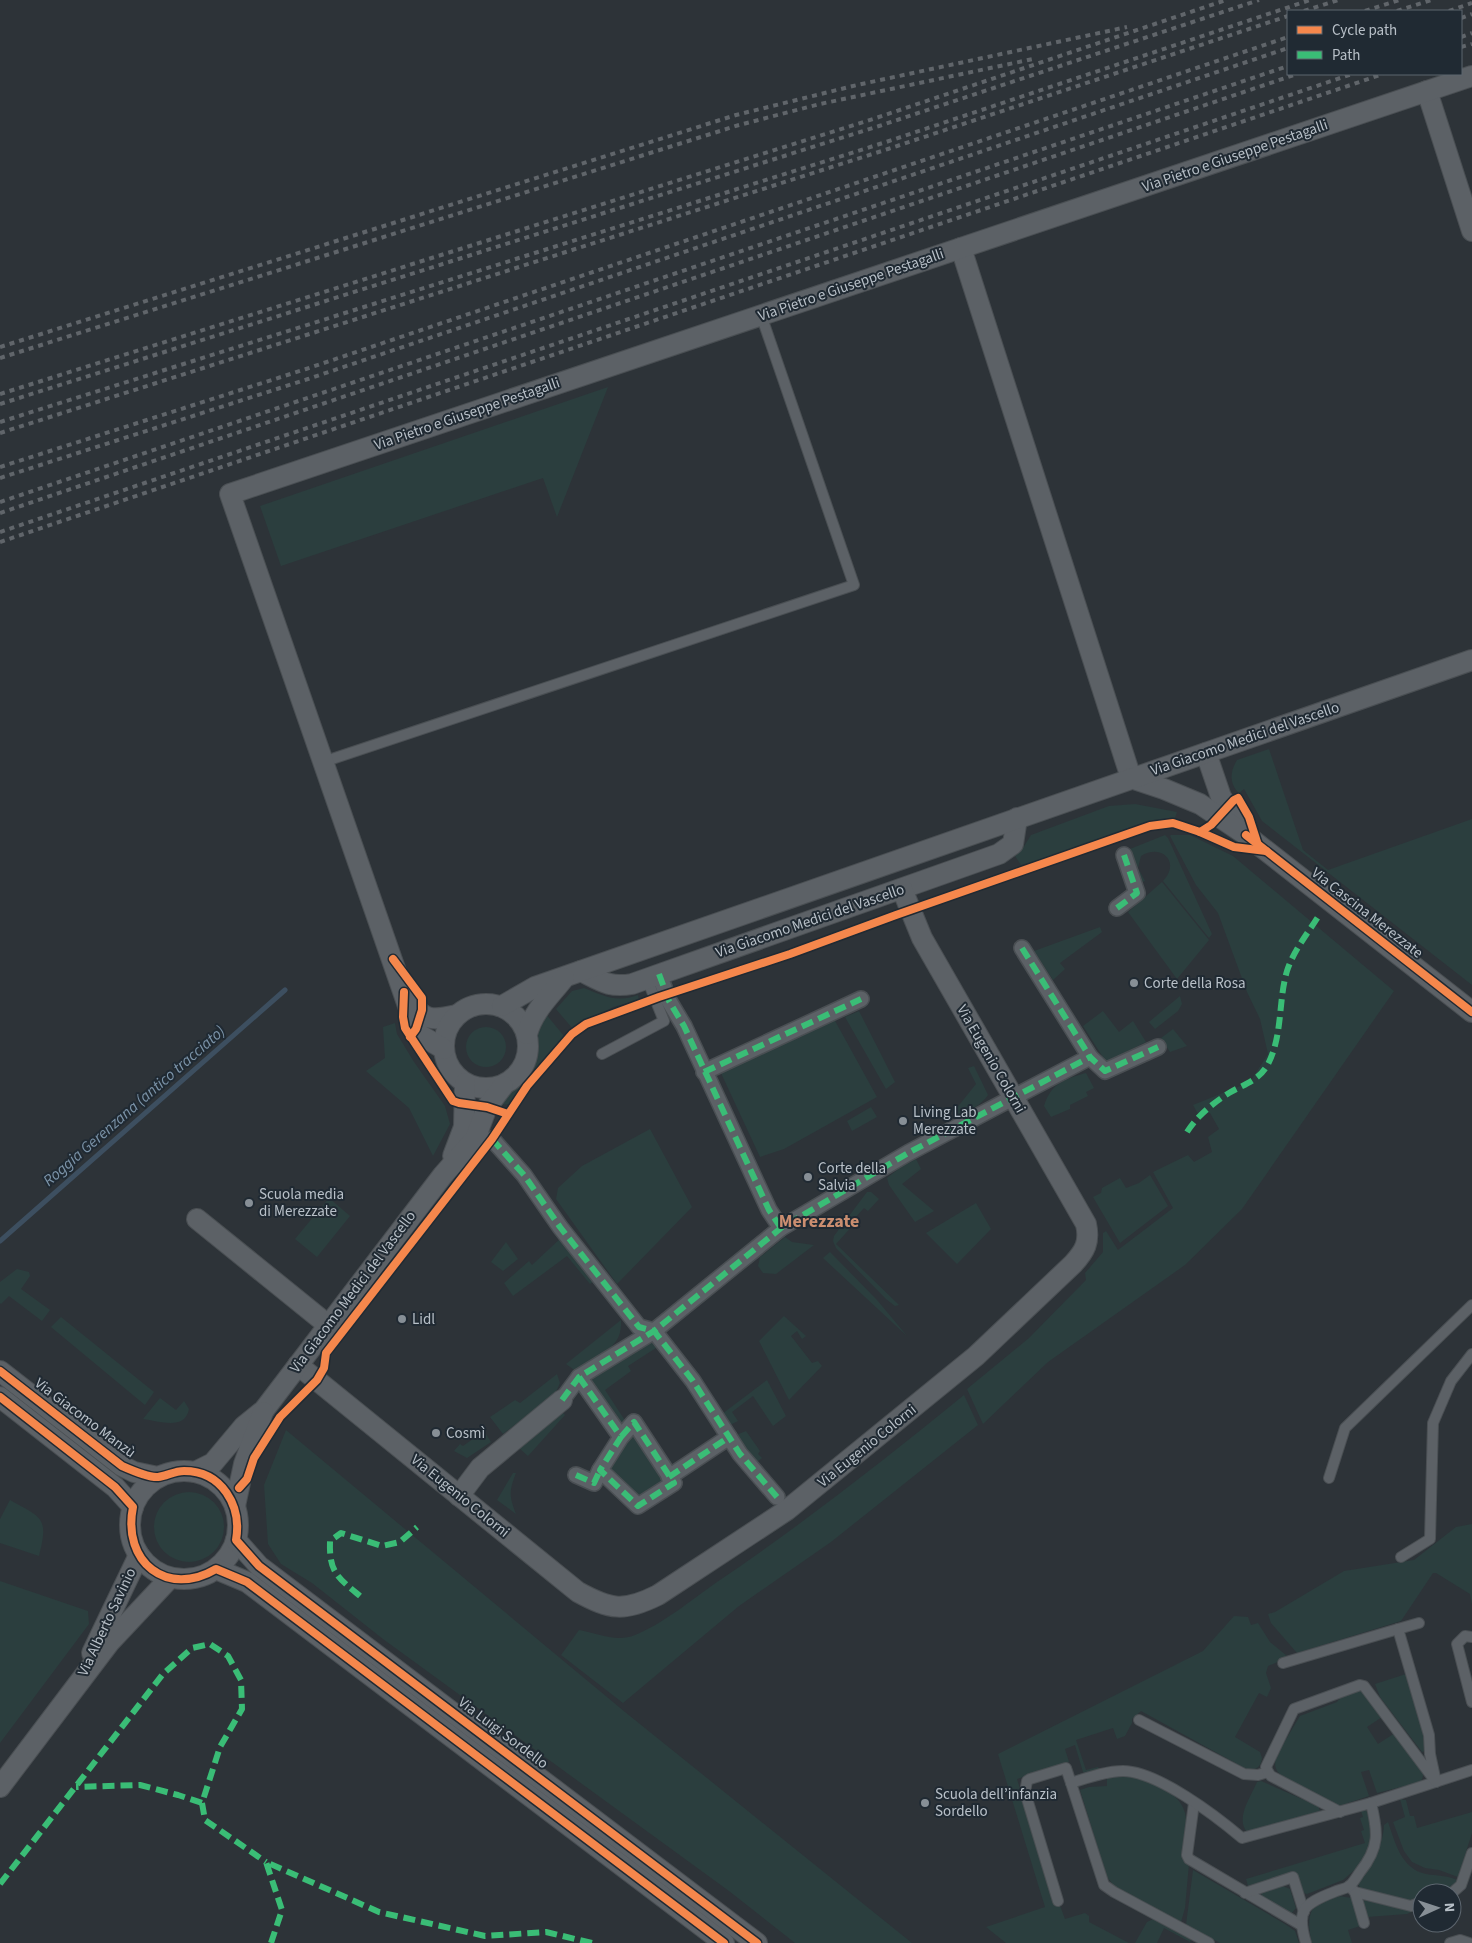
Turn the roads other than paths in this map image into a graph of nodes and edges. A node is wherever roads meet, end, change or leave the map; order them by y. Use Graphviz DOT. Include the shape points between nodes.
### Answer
graph roads {
  1 [pos="1472,76"];
  2 [pos="1427,91"];
  3 [pos="1472,231"];
  4 [pos="961,248"];
  5 [pos="761,316"];
  6 [pos="1472,660"];
  7 [pos="1206,753"];
  8 [pos="323,762"];
  9 [pos="1131,778"];
  10 [pos="1017,818"];
  11 [pos="1246,835"];
  12 [pos="1124,855"];
  13 [pos="902,889"];
  14 [pos="1117,908"];
  15 [pos="1022,948"];
  16 [pos="574,974"];
  17 [pos="653,976"];
  18 [pos="861,998"];
  19 [pos="407,999"];
  20 [pos="502,1006"];
  21 [pos="1472,1012"];
  22 [pos="457,1015"];
  23 [pos="527,1034"];
  24 [pos="1158,1047"];
  25 [pos="444,1049"];
  26 [pos="602,1054"];
  27 [pos="1090,1057"];
  28 [pos="704,1072"];
  29 [pos="465,1083"];
  30 [pos="503,1086"];
  31 [pos="1014,1098"];
  32 [pos="492,1139"];
  33 [pos="443,1175"];
  34 [pos="197,1219"];
  35 [pos="781,1228"];
  36 [pos="1472,1305"];
  37 [pos="328,1325"];
  38 [pos="654,1331"];
  39 [pos="1472,1354"];
  40 [pos="298,1365"];
  41 [pos="0,1371"];
  42 [pos="579,1378"];
  43 [pos="0,1397"];
  44 [pos="562,1400"];
  45 [pos="264,1410"];
  46 [pos="621,1437"];
  47 [pos="729,1437"];
  48 [pos="600,1470"];
  49 [pos="195,1472"];
  50 [pos="576,1474"];
  51 [pos="158,1477"];
  52 [pos="669,1477"];
  53 [pos="1329,1478"];
  54 [pos="459,1496"];
  55 [pos="777,1497"];
  56 [pos="235,1506"];
  57 [pos="132,1507"];
  58 [pos="236,1540"];
  59 [pos="139,1555"];
  60 [pos="1401,1557"];
  61 [pos="216,1569"];
  62 [pos="170,1578"];
  63 [pos="1420,1623"];
  64 [pos="1398,1629"];
  65 [pos="1472,1638"];
  66 [pos="1283,1663"];
  67 [pos="75,1689"];
  68 [pos="1472,1702"];
  69 [pos="1139,1720"];
  70 [pos="1472,1770"];
  71 [pos="1268,1772"];
  72 [pos="1436,1782"];
  73 [pos="1071,1783"];
  74 [pos="0,1786"];
  75 [pos="1194,1803"];
  76 [pos="1371,1803"];
  77 [pos="1340,1812"];
  78 [pos="1472,1853"];
  79 [pos="1461,1883"];
  80 [pos="1352,1889"];
  81 [pos="1245,1893"];
  82 [pos="1058,1901"];
  83 [pos="1412,1905"];
  84 [pos="1304,1912"];
  85 [pos="1364,1923"];
  86 [pos="1301,1925"];
  87 [pos="724,1943"];
  88 [pos="757,1943"];
  89 [pos="1209,1943"];
  90 [pos="1306,1943"];
  91 [pos="1450,1943"];
  92 [pos="1469,1943"];
  1 -- 2 [label="street, Via Pietro e Giuseppe Pestagalli"];
  2 -- 3 [label="street"];
  2 -- 4 [label="street, Via Pietro e Giuseppe Pestagalli"];
  4 -- 5 [label="street, Via Pietro e Giuseppe Pestagalli"];
  4 -- 9 [label="street"];
  5 -- 8 [label="street, Via Pietro e Giuseppe Pestagalli" via="230,494"];
  5 -- 8 [label="lane" via="854,585"];
  6 -- 7 [label="street, Via Giacomo Medici del Vascello"];
  7 -- 9 [label="street, Via Giacomo Medici del Vascello"];
  7 -- 11 [label="street" via="1221,797"];
  8 -- 19 [label="street"];
  9 -- 10 [label="street, Via Giacomo Medici del Vascello"];
  9 -- 11 [label="street" via="1200,804"];
  10 -- 13 [label="street, Via Giacomo Medici del Vascello" via="1013,844 1004,851"];
  10 -- 16 [label="street, Via Giacomo Medici del Vascello"];
  11 -- 21 [label="street, Via Cascina Merezzate"];
  12 -- 14 [label="street" via="1137,893"];
  13 -- 17 [label="street, Via Giacomo Medici del Vascello"];
  13 -- 31 [label="street, Via Eugenio Colorni" via="922,938"];
  15 -- 27 [label="street"];
  16 -- 17 [label="street, Via Giacomo Medici del Vascello" via="614,986 632,984"];
  16 -- 20 [label="street, Via Giacomo Medici del Vascello" via="535,987"];
  16 -- 23 [label="street, Via Giacomo Medici del Vascello" via="539,1008"];
  17 -- 26 [label="lane" via="664,1021"];
  17 -- 28 [label="street" via="684,1026"];
  18 -- 28 [label="street"];
  19 -- 22 [label="street" via="420,1015 438,1018"];
  19 -- 25 [label="street" via="420,1035"];
  20 -- 22 [label="street" via="475,1005"];
  20 -- 23 [label="street" via="516,1016"];
  22 -- 25 [label="street" via="446,1031"];
  23 -- 30 [label="street" via="528,1056 524,1066 514,1079"];
  24 -- 27 [label="street" via="1105,1071"];
  25 -- 29 [label="street" via="450,1068"];
  27 -- 31 [label="street"];
  28 -- 35 [label="street" via="769,1210"];
  29 -- 30 [label="street" via="484,1089"];
  29 -- 33 [label="street, Via Giacomo Medici del Vascello" via="464,1127"];
  30 -- 33 [label="street, Via Giacomo Medici del Vascello" via="487,1108 475,1139"];
  31 -- 35 [label="street" via="908,1153"];
  31 -- 54 [label="street, Via Eugenio Colorni" via="1086,1224 1086,1248 976,1356 787,1510 658,1594 638,1605 616,1607 605,1606 578,1592"];
  32 -- 38 [label="street" via="524,1175 560,1227 639,1327"];
  33 -- 37 [label="street, Via Giacomo Medici del Vascello"];
  34 -- 37 [label="street"];
  35 -- 38 [label="street"];
  36 -- 53 [label="lane" via="1345,1428"];
  37 -- 40 [label="street, Via Giacomo Medici del Vascello"];
  38 -- 42 [label="street"];
  38 -- 47 [label="street" via="693,1380"];
  39 -- 60 [label="lane" via="1451,1381 1433,1423 1430,1539"];
  40 -- 45 [label="street, Via Giacomo Medici del Vascello"];
  40 -- 54 [label="street, Via Eugenio Colorni"];
  41 -- 51 [label="street, Via Giacomo Manzù" via="122,1466"];
  42 -- 44 [label="street"];
  42 -- 46 [label="street"];
  43 -- 57 [label="street" via="115,1487"];
  44 -- 54 [label="street" via="480,1468"];
  45 -- 49 [label="street, Via Giacomo Medici del Vascello" via="244,1426 213,1463"];
  45 -- 56 [label="street, Via Giacomo Medici del Vascello" via="244,1464"];
  46 -- 48 [label="street"];
  46 -- 52 [label="street" via="634,1422"];
  47 -- 52 [label="street"];
  47 -- 55 [label="street"];
  48 -- 50 [label="street" via="594,1483"];
  48 -- 52 [label="street" via="638,1506 674,1483"];
  49 -- 51 [label="street" via="176,1471"];
  49 -- 56 [label="street" via="215,1481"];
  51 -- 57 [label="street" via="147,1485"];
  56 -- 58 [label="street"];
  57 -- 59 [label="street" via="130,1532"];
  58 -- 61 [label="street" via="225,1561"];
  58 -- 88 [label="street, Via Luigi Sordello" via="259,1566"];
  59 -- 62 [label="street" via="152,1570"];
  59 -- 67 [label="street, Via Alberto Savinio"];
  61 -- 62 [label="street" via="199,1578"];
  61 -- 87 [label="street" via="248,1582"];
  62 -- 67 [label="street, Via Alberto Savinio" via="109,1643"];
  63 -- 64 [label="lane"];
  64 -- 66 [label="lane"];
  64 -- 72 [label="lane" via="1430,1735"];
  65 -- 68 [label="lane" via="1465,1636 1457,1644"];
  67 -- 74 [label="street, Via Alberto Savinio"];
  69 -- 71 [label="lane" via="1244,1774 1258,1776"];
  70 -- 72 [label="lane"];
  71 -- 72 [label="lane" via="1266,1767 1294,1710 1360,1685 1364,1686"];
  71 -- 77 [label="lane"];
  72 -- 76 [label="lane"];
  73 -- 75 [label="lane" via="1106,1773 1132,1771 1168,1786"];
  73 -- 82 [label="lane" via="1066,1768 1030,1779 1025,1792"];
  73 -- 89 [label="lane" via="1104,1885"];
  75 -- 77 [label="lane" via="1242,1838"];
  75 -- 81 [label="lane" via="1189,1859"];
  76 -- 77 [label="lane"];
  76 -- 80 [label="lane" via="1377,1825 1376,1842"];
  78 -- 79 [label="lane"];
  80 -- 83 [label="lane"];
  80 -- 84 [label="lane" via="1315,1899"];
  80 -- 85 [label="lane"];
  81 -- 84 [label="lane" via="1293,1877"];
  81 -- 86 [label="lane"];
  84 -- 86 [label="lane"];
  86 -- 90 [label="lane"];
  91 -- 92 [label="lane" via="1460,1940"];
}
